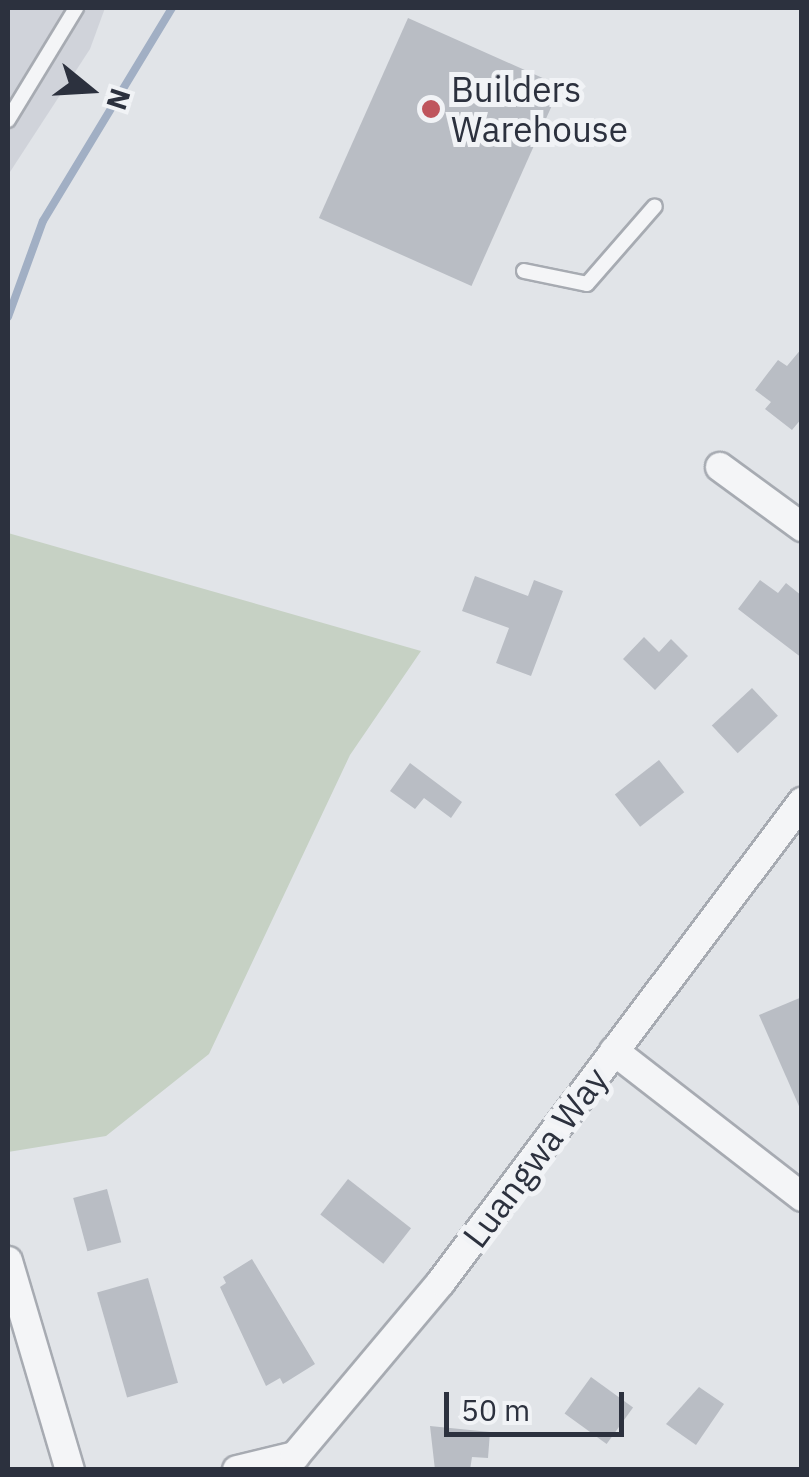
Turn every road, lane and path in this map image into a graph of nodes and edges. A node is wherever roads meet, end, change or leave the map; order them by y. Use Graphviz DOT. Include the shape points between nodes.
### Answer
graph roads {
  1 [pos="76,8"];
  2 [pos="8,120"];
  3 [pos="656,206"];
  4 [pos="524,271"];
  5 [pos="720,467"];
  6 [pos="802,527"];
  7 [pos="802,802"];
  8 [pos="614,1051"];
  9 [pos="802,1197"];
  10 [pos="8,1260"];
  11 [pos="302,1463"];
  12 [pos="70,1470"];
  13 [pos="237,1470"];
  1 -- 2 [label="lane"];
  3 -- 4 [label="lane" via="588,284"];
  5 -- 6 [label="street"];
  7 -- 8 [label="street, Luangwa Way"];
  8 -- 9 [label="street"];
  8 -- 11 [label="street, Luangwa Way"];
  10 -- 12 [label="street"];
  11 -- 13 [label="street, Luangwa Way"];
}
